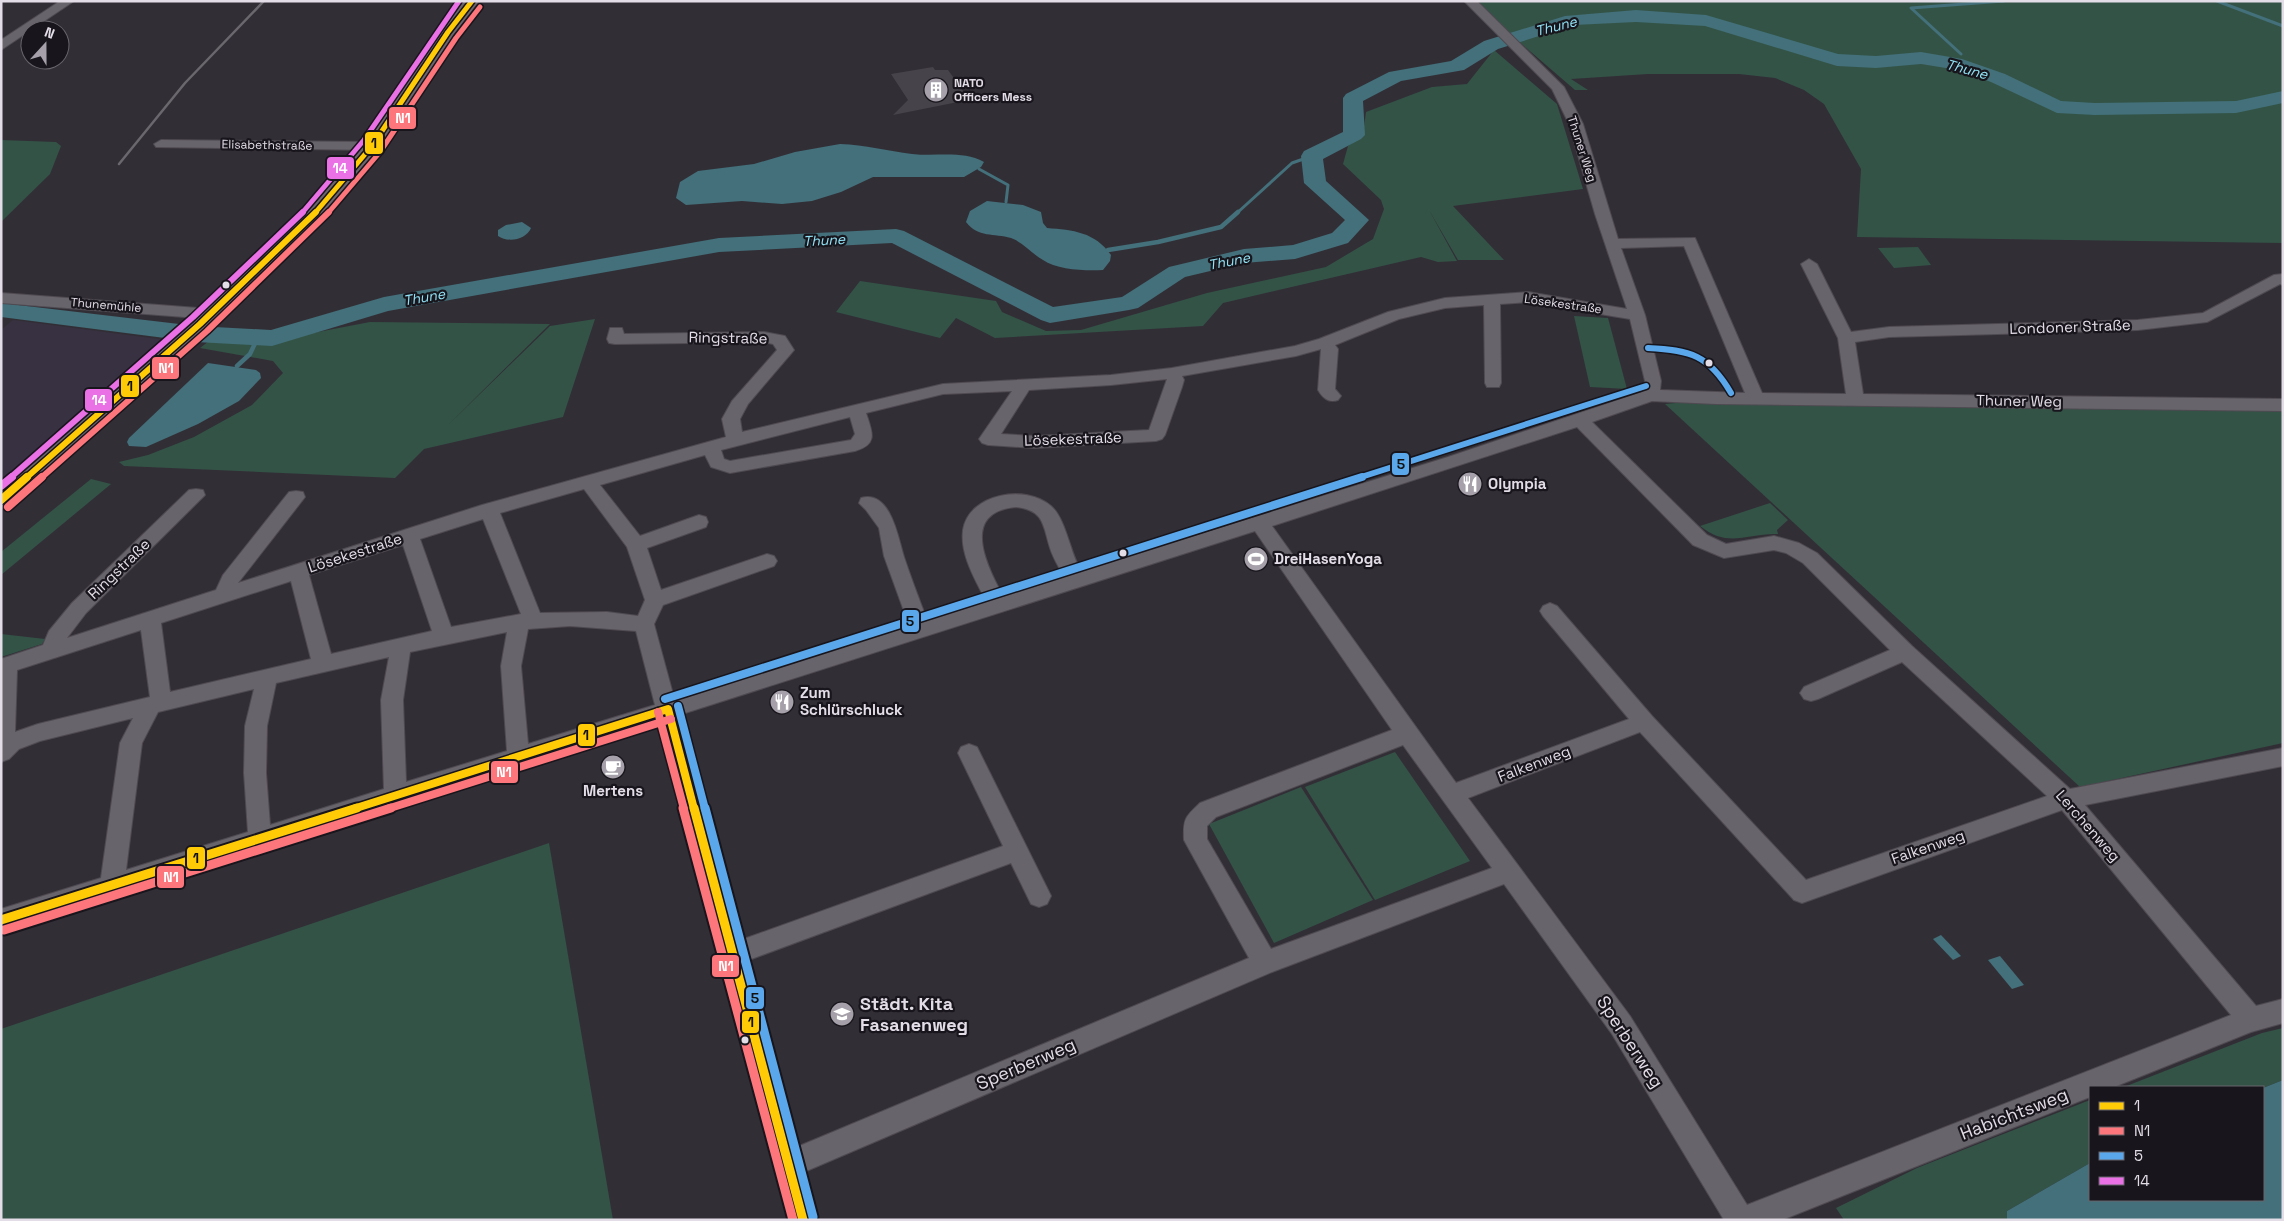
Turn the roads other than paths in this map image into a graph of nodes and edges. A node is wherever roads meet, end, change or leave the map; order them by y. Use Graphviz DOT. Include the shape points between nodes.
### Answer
graph roads {
  1 [pos="68,1"];
  2 [pos="472,1"];
  3 [pos="1470,1"];
  4 [pos="1,46"];
  5 [pos="161,144"];
  6 [pos="372,146"];
  7 [pos="1614,244"];
  8 [pos="1809,264"];
  9 [pos="2283,280"];
  10 [pos="1,298"];
  11 [pos="1490,299"];
  12 [pos="1637,315"];
  13 [pos="205,319"];
  14 [pos="1846,338"];
  15 [pos="614,340"];
  16 [pos="1325,343"];
  17 [pos="1172,373"];
  18 [pos="1493,383"];
  19 [pos="1021,385"];
  20 [pos="1650,394"];
  21 [pos="1332,396"];
  22 [pos="1756,398"];
  23 [pos="1855,399"];
  24 [pos="2283,404"];
  25 [pos="857,412"];
  26 [pos="1580,420"];
  27 [pos="736,440"];
  28 [pos="711,447"];
  29 [pos="588,482"];
  30 [pos="196,495"];
  31 [pos="296,497"];
  32 [pos="1,500"];
  33 [pos="868,504"];
  34 [pos="489,510"];
  35 [pos="699,522"];
  36 [pos="1259,522"];
  37 [pos="408,536"];
  38 [pos="636,545"];
  39 [pos="767,561"];
  40 [pos="298,572"];
  41 [pos="1075,579"];
  42 [pos="226,594"];
  43 [pos="655,600"];
  44 [pos="998,604"];
  45 [pos="1550,611"];
  46 [pos="150,619"];
  47 [pos="526,620"];
  48 [pos="644,624"];
  49 [pos="920,629"];
  50 [pos="444,636"];
  51 [pos="401,646"];
  52 [pos="52,650"];
  53 [pos="1905,652"];
  54 [pos="323,664"];
  55 [pos="4,666"];
  56 [pos="267,678"];
  57 [pos="1811,693"];
  58 [pos="156,703"];
  59 [pos="668,709"];
  60 [pos="1644,722"];
  61 [pos="1406,734"];
  62 [pos="3,751"];
  63 [pos="969,753"];
  64 [pos="2283,756"];
  65 [pos="518,757"];
  66 [pos="1451,795"];
  67 [pos="395,796"];
  68 [pos="2066,798"];
  69 [pos="260,838"];
  70 [pos="1017,851"];
  71 [pos="1509,872"];
  72 [pos="112,885"];
  73 [pos="1039,896"];
  74 [pos="1,920"];
  75 [pos="732,955"];
  76 [pos="1265,963"];
  77 [pos="2283,1011"];
  78 [pos="2251,1020"];
  79 [pos="787,1164"];
  80 [pos="803,1220"];
  81 [pos="1740,1220"];
  82 [pos="1746,1220"];
  1 -- 4 [label="street"];
  2 -- 6 [label="main road"];
  3 -- 7 [label="street, Thuner Weg" via="1560,90 1576,124"];
  5 -- 6 [label="street, Elisabethstraße"];
  6 -- 13 [label="main road" via="300,229"];
  7 -- 12 [label="street, Thuner Weg"];
  7 -- 22 [label="street" via="1690,241"];
  8 -- 14 [label="street"];
  9 -- 14 [label="street, Londoner Straße" via="2278,278 2207,317 2138,325 1889,332"];
  10 -- 13 [label="street, Thunemühle"];
  11 -- 12 [label="street, Lösekestraße" via="1528,297"];
  11 -- 16 [label="street, Lösekestraße" via="1445,303 1394,315"];
  11 -- 18 [label="street"];
  12 -- 20 [label="street, Thuner Weg" via="1653,382"];
  13 -- 32 [label="main road"];
  14 -- 23 [label="street"];
  15 -- 27 [label="street, Ringstraße" via="764,337 779,340 786,350 741,401 731,419"];
  16 -- 17 [label="street, Lösekestraße"];
  16 -- 21 [label="street" via="1330,349 1326,390"];
  17 -- 19 [label="street, Lösekestraße"];
  17 -- 19 [label="street, Lösekestraße" via="1176,380 1156,435 1035,442 988,439 1021,391"];
  19 -- 25 [label="street, Lösekestraße" via="943,389"];
  20 -- 22 [label="street, Thuner Weg"];
  20 -- 26 [label="street"];
  22 -- 23 [label="street, Thuner Weg"];
  23 -- 24 [label="street, Thuner Weg"];
  25 -- 27 [label="street, Lösekestraße"];
  25 -- 28 [label="street" via="864,434 862,442 855,445 730,467 717,463"];
  26 -- 36 [label="street"];
  26 -- 53 [label="street, Lerchenweg" via="1700,540 1724,552 1774,543 1792,548 1810,558"];
  27 -- 28 [label="street, Lösekestraße"];
  28 -- 29 [label="street, Lösekestraße"];
  29 -- 34 [label="street, Lösekestraße"];
  29 -- 38 [label="street"];
  30 -- 52 [label="street, Ringstraße" via="79,608 56,636"];
  31 -- 42 [label="street" via="230,580"];
  33 -- 49 [label="street" via="873,505 888,527 894,556"];
  34 -- 37 [label="street, Lösekestraße"];
  34 -- 47 [label="street"];
  35 -- 38 [label="street"];
  36 -- 41 [label="street"];
  36 -- 61 [label="street, Sperberweg"];
  37 -- 40 [label="street, Lösekestraße"];
  37 -- 50 [label="street"];
  38 -- 43 [label="street"];
  39 -- 43 [label="street"];
  40 -- 42 [label="street, Lösekestraße"];
  40 -- 54 [label="street"];
  41 -- 44 [label="street"];
  41 -- 44 [label="street" via="1046,512 1021,501 999,503 984,509 977,517 972,541 980,570"];
  42 -- 46 [label="street, Lösekestraße"];
  43 -- 48 [label="street"];
  44 -- 49 [label="street"];
  45 -- 60 [label="street, Falkenweg"];
  46 -- 52 [label="street, Lösekestraße"];
  46 -- 58 [label="street"];
  47 -- 48 [label="street" via="589,617"];
  47 -- 50 [label="street"];
  47 -- 65 [label="street" via="511,666"];
  48 -- 59 [label="street"];
  49 -- 59 [label="street"];
  50 -- 51 [label="street"];
  51 -- 54 [label="street"];
  51 -- 67 [label="street" via="392,700"];
  52 -- 55 [label="street, Lösekestraße"];
  53 -- 57 [label="street"];
  53 -- 68 [label="street, Lerchenweg"];
  54 -- 56 [label="street"];
  55 -- 62 [label="street"];
  56 -- 58 [label="street"];
  56 -- 69 [label="street" via="256,726 255,773"];
  58 -- 62 [label="street" via="20,738"];
  58 -- 72 [label="street" via="130,743"];
  59 -- 65 [label="street"];
  59 -- 75 [label="street"];
  60 -- 66 [label="street, Falkenweg"];
  60 -- 68 [label="street, Falkenweg" via="1802,892"];
  61 -- 66 [label="street, Sperberweg"];
  61 -- 76 [label="street" via="1208,810 1195,824 1196,840"];
  63 -- 70 [label="street"];
  64 -- 68 [label="street, Falkenweg"];
  65 -- 67 [label="street"];
  66 -- 71 [label="street, Sperberweg"];
  67 -- 69 [label="street"];
  68 -- 78 [label="street, Lerchenweg"];
  69 -- 72 [label="street"];
  70 -- 73 [label="street"];
  70 -- 75 [label="street"];
  71 -- 76 [label="street, Sperberweg"];
  71 -- 81 [label="street, Sperberweg" via="1621,1025"];
  72 -- 74 [label="street"];
  75 -- 79 [label="street"];
  76 -- 79 [label="street, Sperberweg"];
  77 -- 78 [label="street, Habichtsweg"];
  78 -- 82 [label="street, Habichtsweg"];
  79 -- 80 [label="street"];
}
